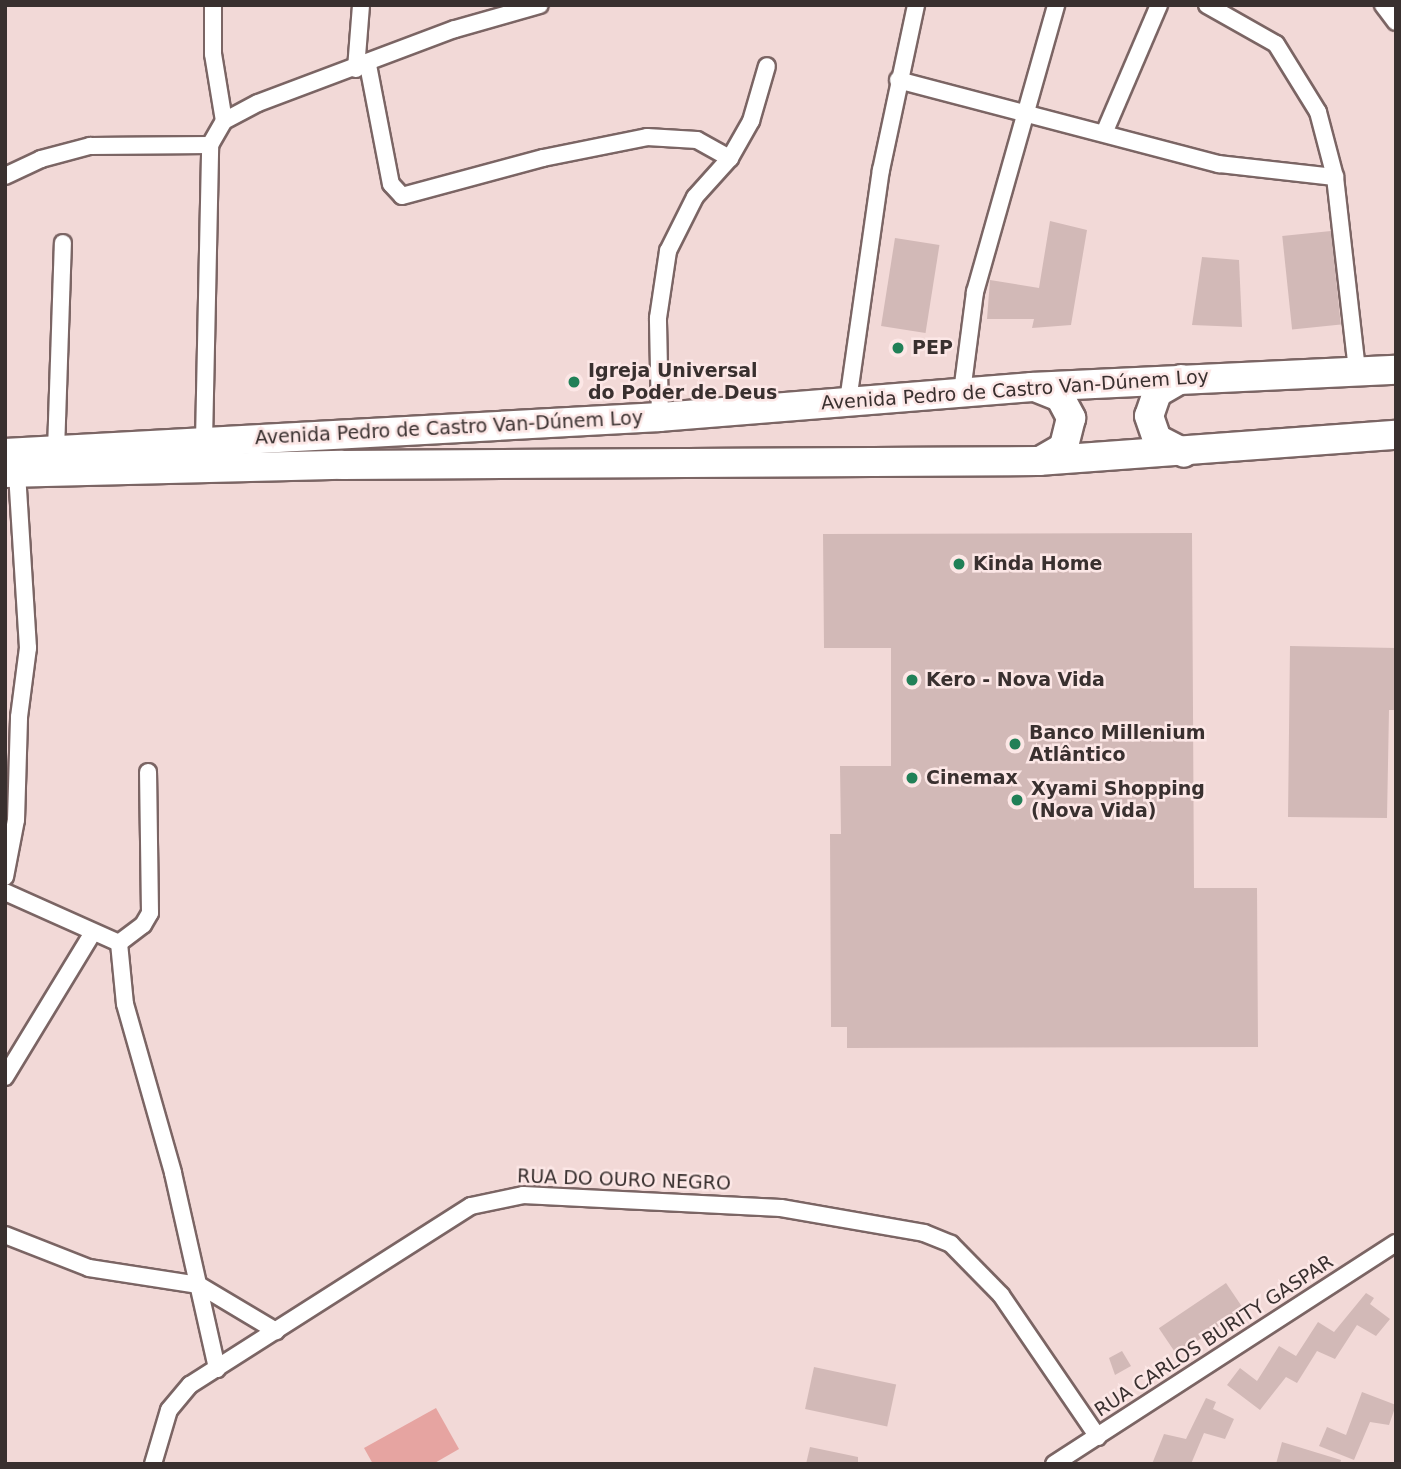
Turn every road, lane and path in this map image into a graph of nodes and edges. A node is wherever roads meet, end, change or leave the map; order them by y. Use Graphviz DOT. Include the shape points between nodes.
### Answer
graph roads {
  1 [pos="214,5"];
  2 [pos="360,5"];
  3 [pos="916,5"];
  4 [pos="1056,5"];
  5 [pos="1160,5"];
  6 [pos="1207,5"];
  7 [pos="534,6"];
  8 [pos="767,66"];
  9 [pos="362,67"];
  10 [pos="898,80"];
  11 [pos="1024,110"];
  12 [pos="223,121"];
  13 [pos="1105,131"];
  14 [pos="209,145"];
  15 [pos="730,158"];
  16 [pos="5,176"];
  17 [pos="1335,177"];
  18 [pos="63,243"];
  19 [pos="1396,370"];
  20 [pos="1357,371"];
  21 [pos="1184,378"];
  22 [pos="1031,387"];
  23 [pos="962,392"];
  24 [pos="848,401"];
  25 [pos="660,417"];
  26 [pos="1396,435"];
  27 [pos="204,441"];
  28 [pos="56,450"];
  29 [pos="1190,453"];
  30 [pos="1038,461"];
  31 [pos="9,466"];
  32 [pos="148,772"];
  33 [pos="5,877"];
  34 [pos="5,892"];
  35 [pos="92,934"];
  36 [pos="119,943"];
  37 [pos="5,1077"];
  38 [pos="5,1236"];
  39 [pos="1396,1242"];
  40 [pos="200,1285"];
  41 [pos="276,1331"];
  42 [pos="216,1369"];
  43 [pos="1097,1437"];
  44 [pos="153,1464"];
  45 [pos="1054,1464"];
  1 -- 12 [label="street" via="213,54"];
  2 -- 9 [label="street"];
  3 -- 10 [label="street"];
  4 -- 11 [label="street"];
  5 -- 13 [label="street"];
  6 -- 17 [label="street" via="1264,35 1288,58 1318,112"];
  7 -- 9 [label="street" via="455,29"];
  8 -- 15 [label="street" via="751,121"];
  9 -- 12 [label="street" via="258,103"];
  9 -- 15 [label="street" via="391,184 402,196 647,137 697,140"];
  10 -- 11 [label="street"];
  10 -- 24 [label="street"];
  11 -- 13 [label="street"];
  11 -- 23 [label="street" via="975,292"];
  12 -- 14 [label="street"];
  13 -- 17 [label="street" via="1219,164"];
  14 -- 16 [label="street" via="90,146 41,159"];
  14 -- 27 [label="street"];
  15 -- 25 [label="street" via="695,197 668,251 658,318"];
  17 -- 20 [label="street"];
  18 -- 28 [label="street"];
  19 -- 20 [label="highway, Avenida Pedro de Castro Van-Dúnem Loy"];
  20 -- 21 [label="highway, Avenida Pedro de Castro Van-Dúnem Loy"];
  21 -- 22 [label="highway, Avenida Pedro de Castro Van-Dúnem Loy"];
  21 -- 29 [label="highway" via="1157,393 1149,416 1162,444"];
  22 -- 23 [label="highway, Avenida Pedro de Castro Van-Dúnem Loy"];
  22 -- 30 [label="highway" via="1055,393 1071,418 1064,447"];
  23 -- 24 [label="highway, Avenida Pedro de Castro Van-Dúnem Loy"];
  24 -- 25 [label="highway, Avenida Pedro de Castro Van-Dúnem Loy"];
  25 -- 27 [label="highway, Avenida Pedro de Castro Van-Dúnem Loy"];
  26 -- 29 [label="highway, Avenida Pedro de Castro Van-Dúnem Loy"];
  27 -- 28 [label="highway, Avenida Pedro de Castro Van-Dúnem Loy"];
  28 -- 31 [label="highway, Avenida Pedro de Castro Van-Dúnem Loy"];
  29 -- 30 [label="highway, Avenida Pedro de Castro Van-Dúnem Loy"];
  30 -- 31 [label="highway, Avenida Pedro de Castro Van-Dúnem Loy"];
  31 -- 33 [label="street" via="28,648 19,718 16,820"];
  32 -- 36 [label="street" via="150,913 143,925"];
  34 -- 35 [label="street"];
  35 -- 36 [label="street"];
  35 -- 37 [label="street"];
  36 -- 40 [label="street" via="125,1004"];
  38 -- 40 [label="street" via="89,1268"];
  39 -- 43 [label="street, RUA CARLOS BURITY GASPAR"];
  40 -- 41 [label="street"];
  40 -- 42 [label="street"];
  41 -- 42 [label="street, RUA DO OURO NEGRO"];
  41 -- 43 [label="street, RUA DO OURO NEGRO" via="456,1214 488,1200 523,1195 781,1208 924,1233 951,1244 1001,1295"];
  42 -- 44 [label="street, RUA DO OURO NEGRO" via="190,1385 169,1410"];
  43 -- 45 [label="street, RUA CARLOS BURITY GASPAR"];
}
